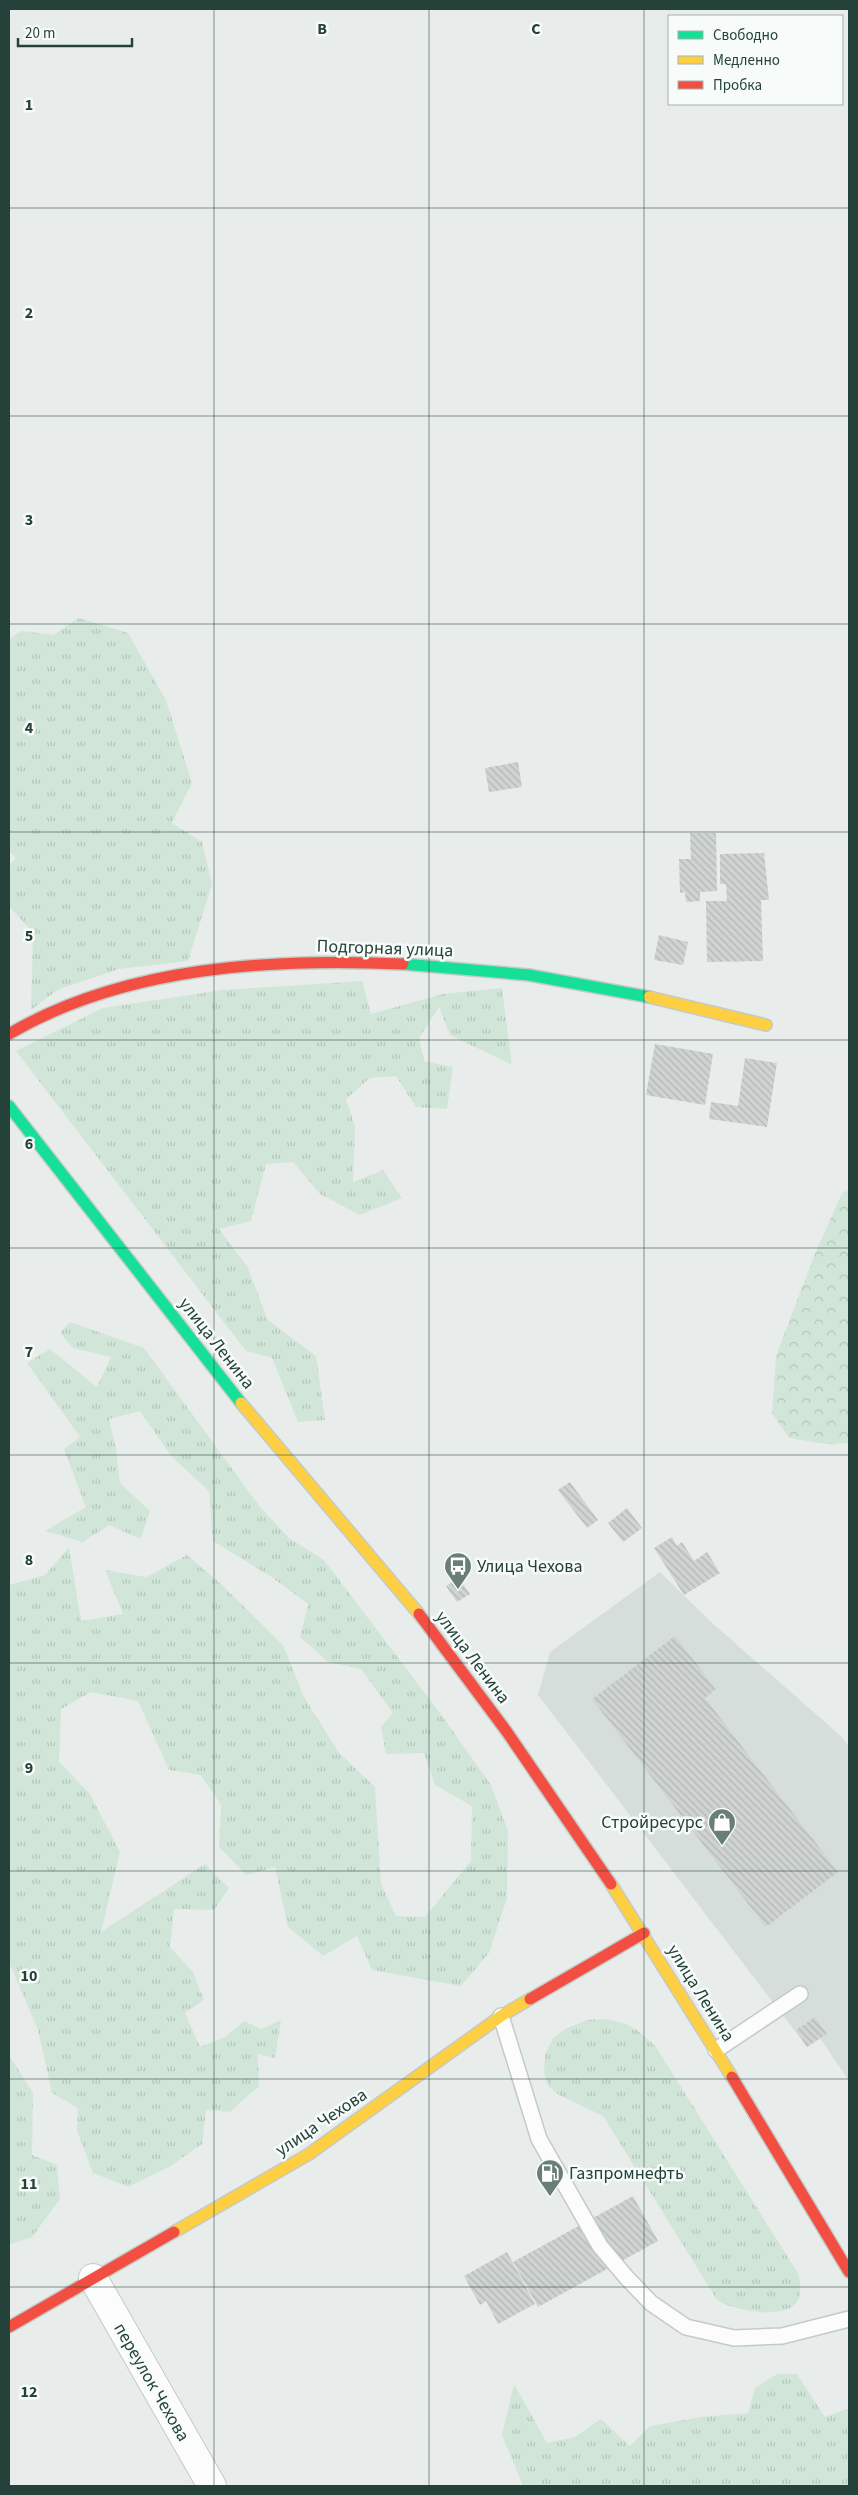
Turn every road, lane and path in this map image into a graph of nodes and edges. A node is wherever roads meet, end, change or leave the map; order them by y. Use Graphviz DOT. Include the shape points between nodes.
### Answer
graph roads {
  1 [pos="766,1025"];
  2 [pos="9,1034"];
  3 [pos="9,1106"];
  4 [pos="644,1933"];
  5 [pos="800,1994"];
  6 [pos="502,2016"];
  7 [pos="716,2050"];
  8 [pos="849,2272"];
  9 [pos="93,2278"];
  10 [pos="849,2319"];
  11 [pos="9,2327"];
  12 [pos="212,2486"];
  1 -- 2 [label="street, Подгорная улица" via="576,982 511,973 448,967 310,962 231,968 147,980 82,998"];
  3 -- 4 [label="street, улица Ленина" via="236,1396 374,1557 453,1658 558,1802"];
  4 -- 6 [label="street, улица Чехова"];
  4 -- 7 [label="street, улица Ленина"];
  5 -- 7 [label="lane"];
  6 -- 9 [label="street, улица Чехова" via="309,2154"];
  6 -- 10 [label="lane" via="539,2139 600,2246 651,2303 686,2327 734,2338 782,2336"];
  7 -- 8 [label="street, улица Ленина"];
  9 -- 11 [label="street, улица Чехова"];
  9 -- 12 [label="street, переулок Чехова"];
}
